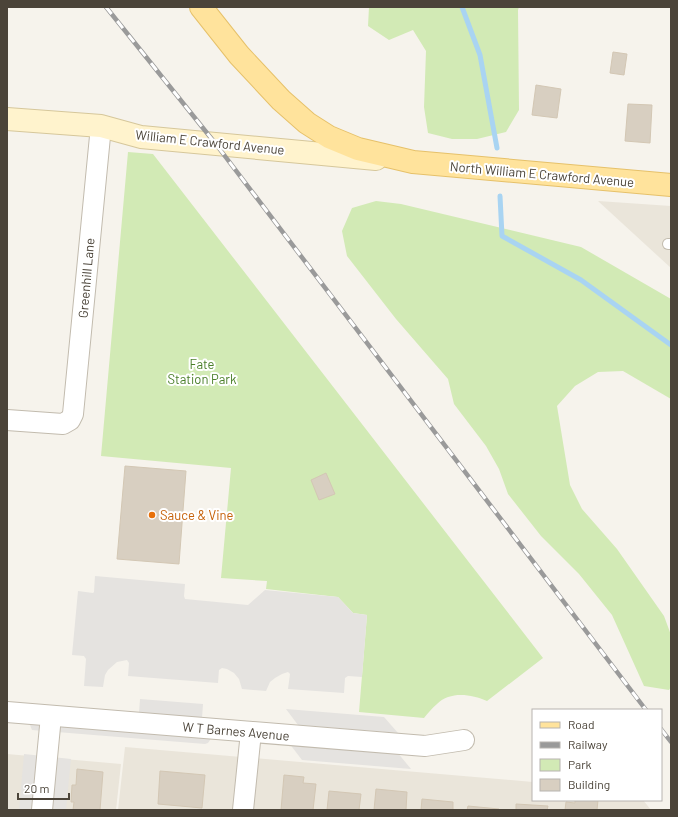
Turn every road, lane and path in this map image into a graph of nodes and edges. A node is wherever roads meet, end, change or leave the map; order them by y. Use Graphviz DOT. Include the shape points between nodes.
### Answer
graph roads {
  1 [pos="201,7"];
  2 [pos="7,119"];
  3 [pos="101,126"];
  4 [pos="413,162"];
  5 [pos="671,184"];
  6 [pos="7,420"];
  7 [pos="7,712"];
  8 [pos="51,716"];
  9 [pos="251,732"];
  10 [pos="464,740"];
  11 [pos="42,810"];
  12 [pos="243,810"];
  1 -- 4 [label="main road, North William E Crawford Avenue" via="254,72 307,123 329,137 358,149"];
  2 -- 3 [label="main road, William E Crawford Avenue"];
  3 -- 4 [label="main road, William E Crawford Avenue" via="141,137"];
  3 -- 6 [label="street, Greenhill Lane" via="73,414 70,420 63,424"];
  4 -- 5 [label="main road, North William E Crawford Avenue"];
  7 -- 8 [label="street, W T Barnes Avenue"];
  8 -- 9 [label="street, W T Barnes Avenue"];
  8 -- 11 [label="street"];
  9 -- 10 [label="street, W T Barnes Avenue" via="425,746"];
  9 -- 12 [label="street"];
}
